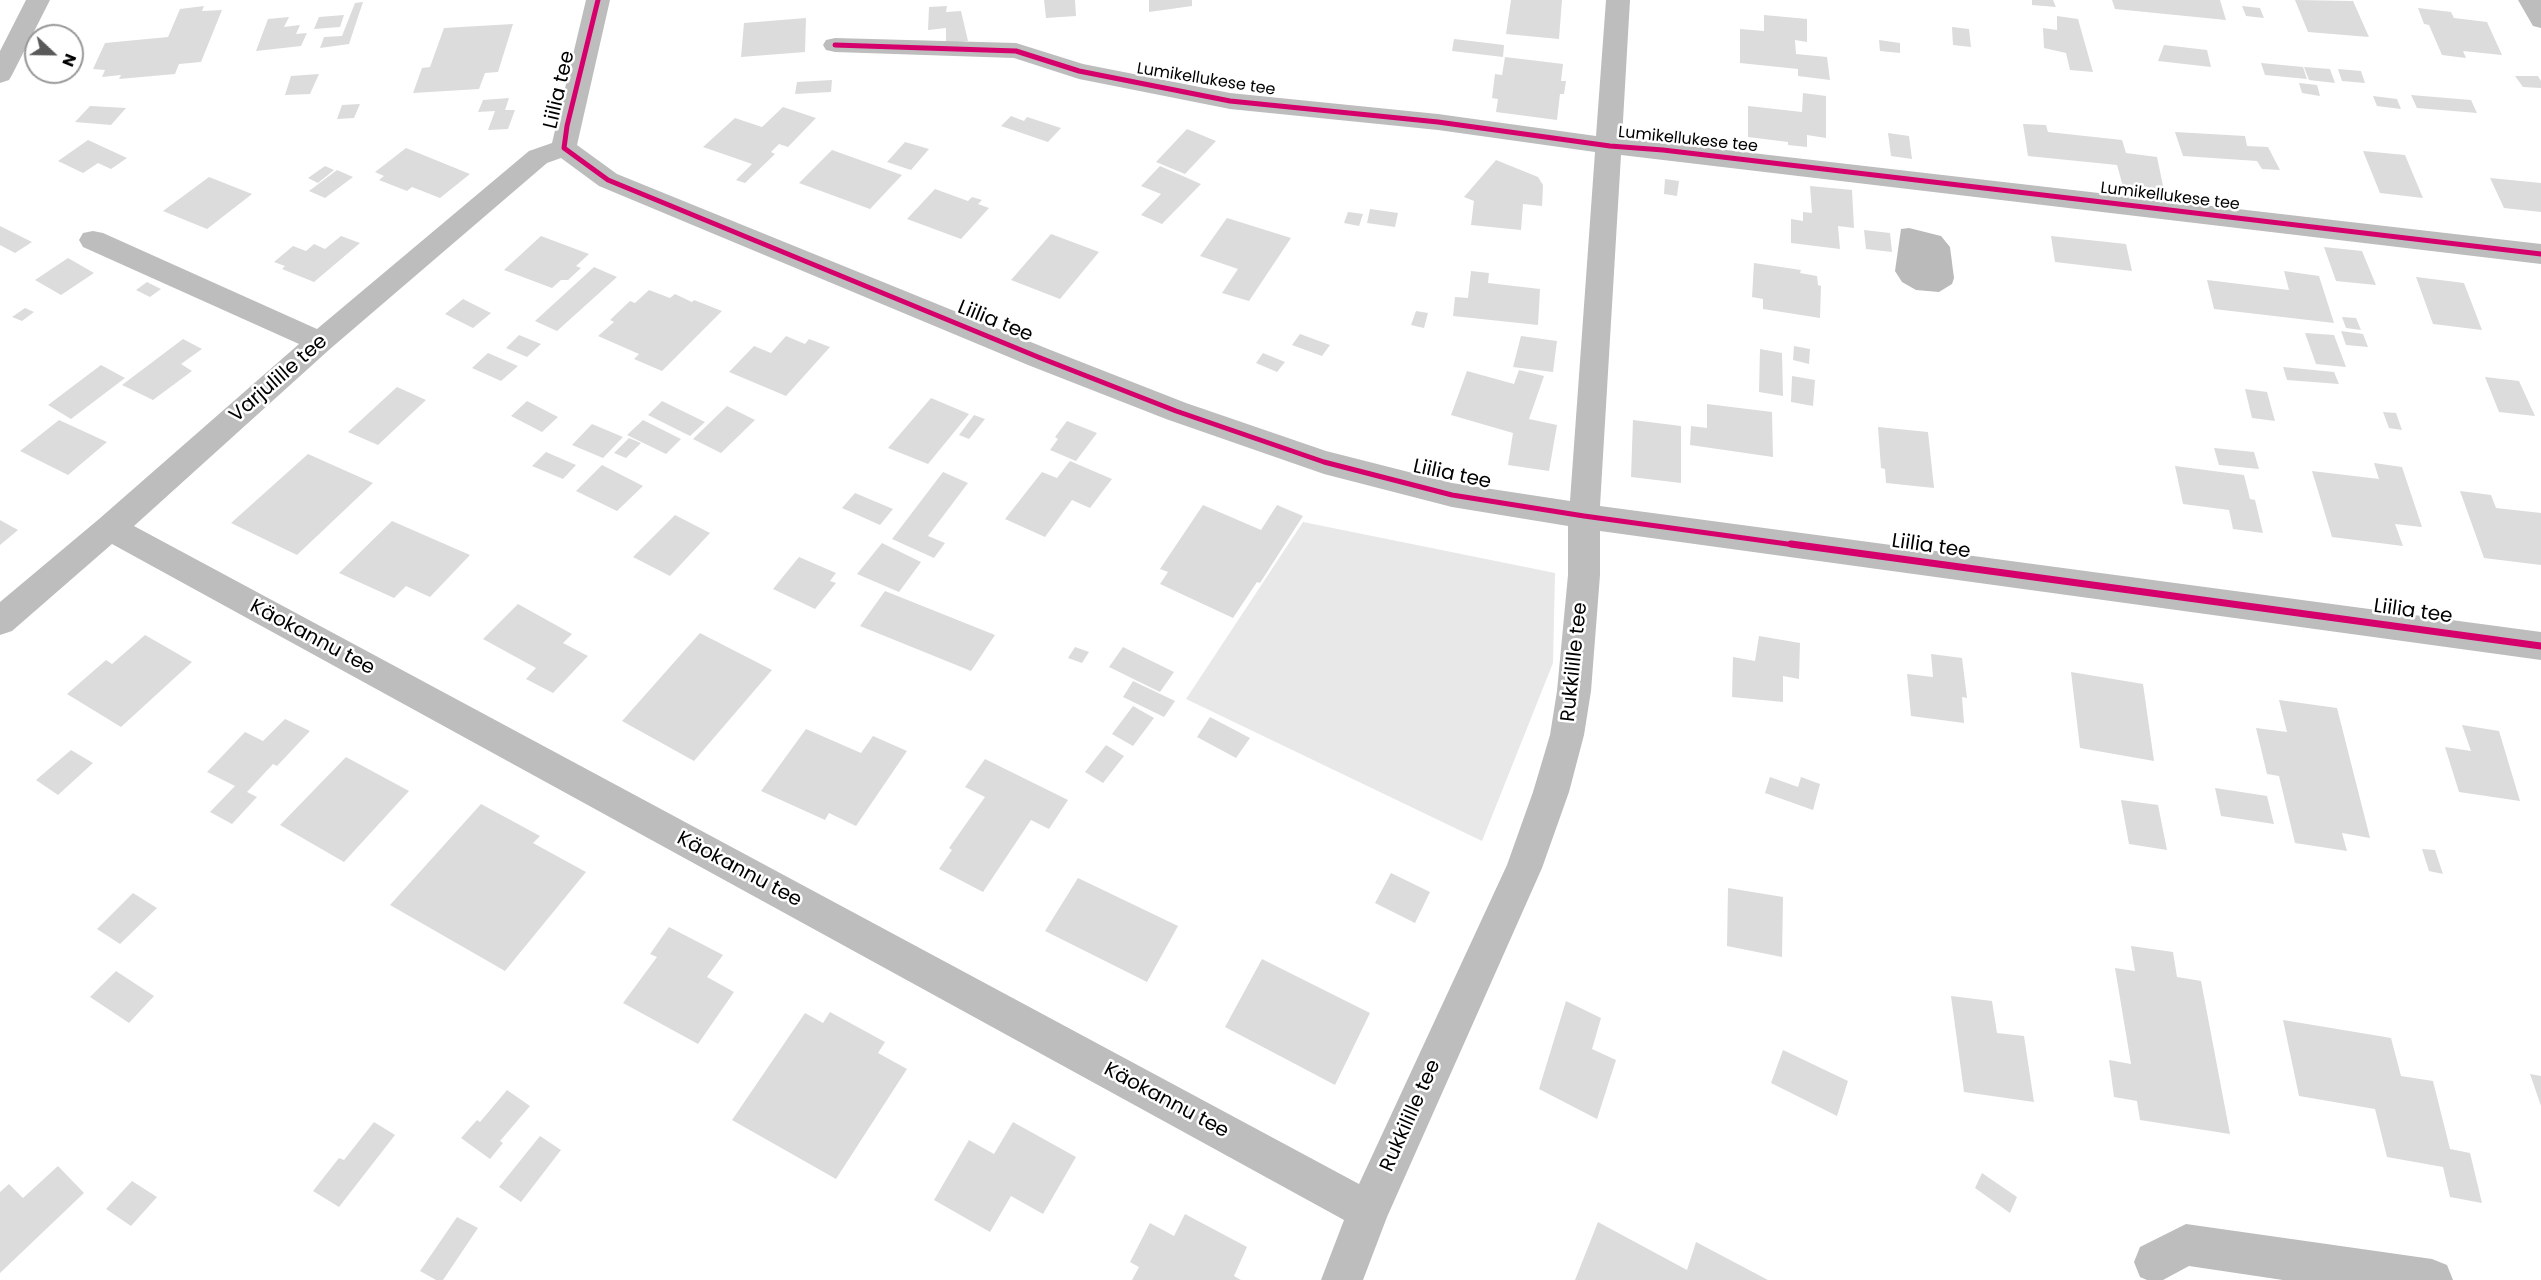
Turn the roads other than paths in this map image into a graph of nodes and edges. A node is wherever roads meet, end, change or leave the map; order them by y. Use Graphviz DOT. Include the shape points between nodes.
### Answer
graph roads {
  1 [pos="38,0"];
  2 [pos="598,0"];
  3 [pos="1618,0"];
  4 [pos="2530,0"];
  5 [pos="2541,21"];
  6 [pos="835,45"];
  7 [pos="0,75"];
  8 [pos="1610,146"];
  9 [pos="564,148"];
  10 [pos="93,240"];
  11 [pos="2541,254"];
  12 [pos="320,342"];
  13 [pos="1584,516"];
  14 [pos="110,528"];
  15 [pos="0,621"];
  16 [pos="2541,646"];
  17 [pos="1368,1211"];
  18 [pos="2155,1262"];
  19 [pos="1342,1280"];
  20 [pos="2432,1280"];
  1 -- 7 [label="street"];
  2 -- 9 [label="street, Liilia tee"];
  3 -- 8 [label="street, Rukkilille tee"];
  4 -- 5 [label="street"];
  6 -- 8 [label="street, Lumikellukese tee" via="1016,51 1079,70 1230,101 1438,122"];
  8 -- 11 [label="street, Lumikellukese tee"];
  8 -- 13 [label="street, Rukkilille tee"];
  9 -- 12 [label="street, Varjulille tee" via="538,157"];
  9 -- 13 [label="street, Liilia tee" via="608,180 1176,411 1324,462 1452,495"];
  10 -- 12 [label="street"];
  12 -- 14 [label="street, Varjulille tee"];
  13 -- 16 [label="street, Liilia tee"];
  13 -- 17 [label="street, Rukkilille tee" via="1584,575 1575,691 1551,792 1524,868"];
  14 -- 15 [label="street, Varjulille tee"];
  14 -- 17 [label="street, Käokannu tee"];
  17 -- 19 [label="street, Rukkilille tee"];
  18 -- 20 [label="street" via="2186,1245"];
}
